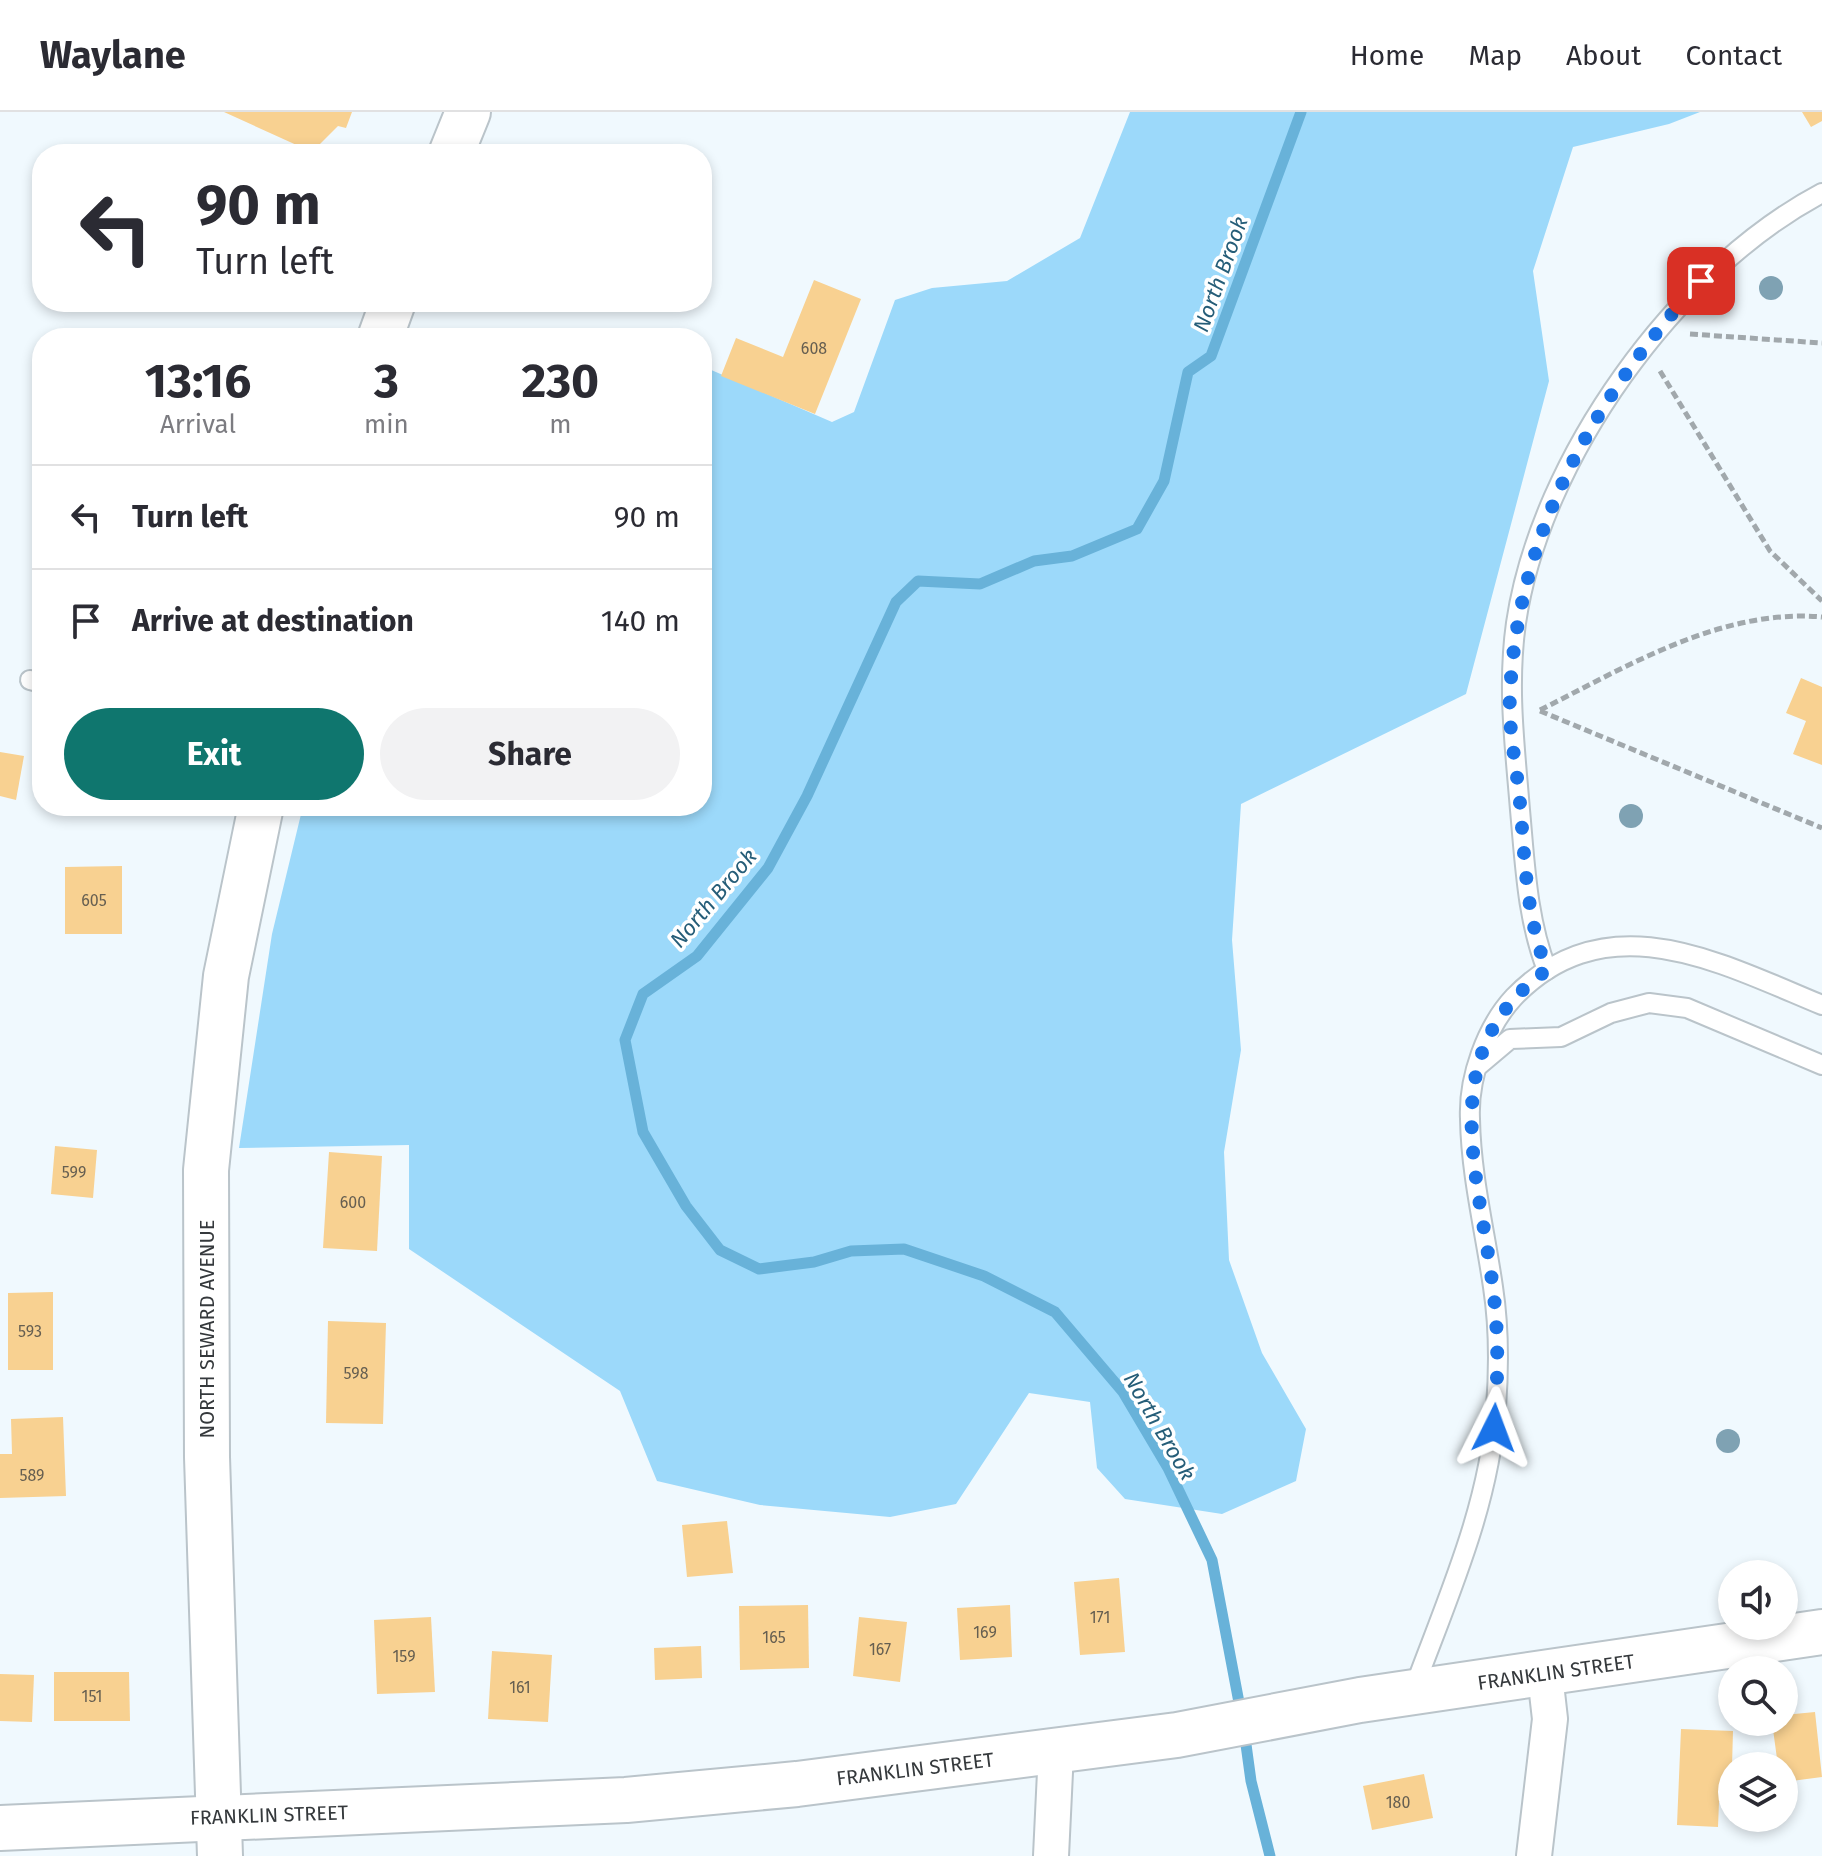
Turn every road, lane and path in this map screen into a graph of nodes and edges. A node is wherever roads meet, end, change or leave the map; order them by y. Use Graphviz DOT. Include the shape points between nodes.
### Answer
graph roads {
  1 [pos="468,112"];
  2 [pos="455,144"];
  3 [pos="1822,193"];
  4 [pos="1657,331"];
  5 [pos="1822,343"];
  6 [pos="1645,347"];
  7 [pos="1822,601"];
  8 [pos="1822,617"];
  9 [pos="1509,698"];
  10 [pos="1539,711"];
  11 [pos="259,816"];
  12 [pos="1822,828"];
  13 [pos="1547,970"];
  14 [pos="1822,1005"];
  15 [pos="1822,1065"];
  16 [pos="1478,1066"];
  17 [pos="1822,1632"];
  18 [pos="1545,1675"];
  19 [pos="1412,1693"];
  20 [pos="1056,1751"];
  21 [pos="0,1828"];
  22 [pos="220,1836"];
  23 [pos="1051,1856"];
  24 [pos="1534,1856"];
  1 -- 2 [label="street"];
  3 -- 4 [label="lane" via="1701,281"];
  4 -- 5 [label="path"];
  4 -- 6 [label="lane"];
  6 -- 7 [label="path" via="1770,551"];
  6 -- 9 [label="lane" via="1584,435 1541,530 1516,623"];
  8 -- 10 [label="path" via="1764,619 1707,633"];
  9 -- 10 [label="path"];
  9 -- 13 [label="lane" via="1535,940"];
  10 -- 12 [label="path"];
  11 -- 22 [label="street, NORTH SEWARD AVENUE" via="226,976 206,1170 207,1457"];
  13 -- 14 [label="lane" via="1596,948 1652,946 1726,965"];
  13 -- 16 [label="lane" via="1503,1008"];
  15 -- 16 [label="lane" via="1687,1008 1649,1003 1611,1013 1561,1037 1510,1039"];
  16 -- 19 [label="lane" via="1469,1116 1496,1332 1492,1452 1463,1557"];
  17 -- 18 [label="street, FRANKLIN STREET"];
  18 -- 19 [label="street, FRANKLIN STREET"];
  18 -- 24 [label="street" via="1550,1719"];
  19 -- 20 [label="street, FRANKLIN STREET"];
  20 -- 22 [label="street, FRANKLIN STREET" via="797,1784"];
  20 -- 23 [label="street"];
  21 -- 22 [label="street, FRANKLIN STREET"];
}
